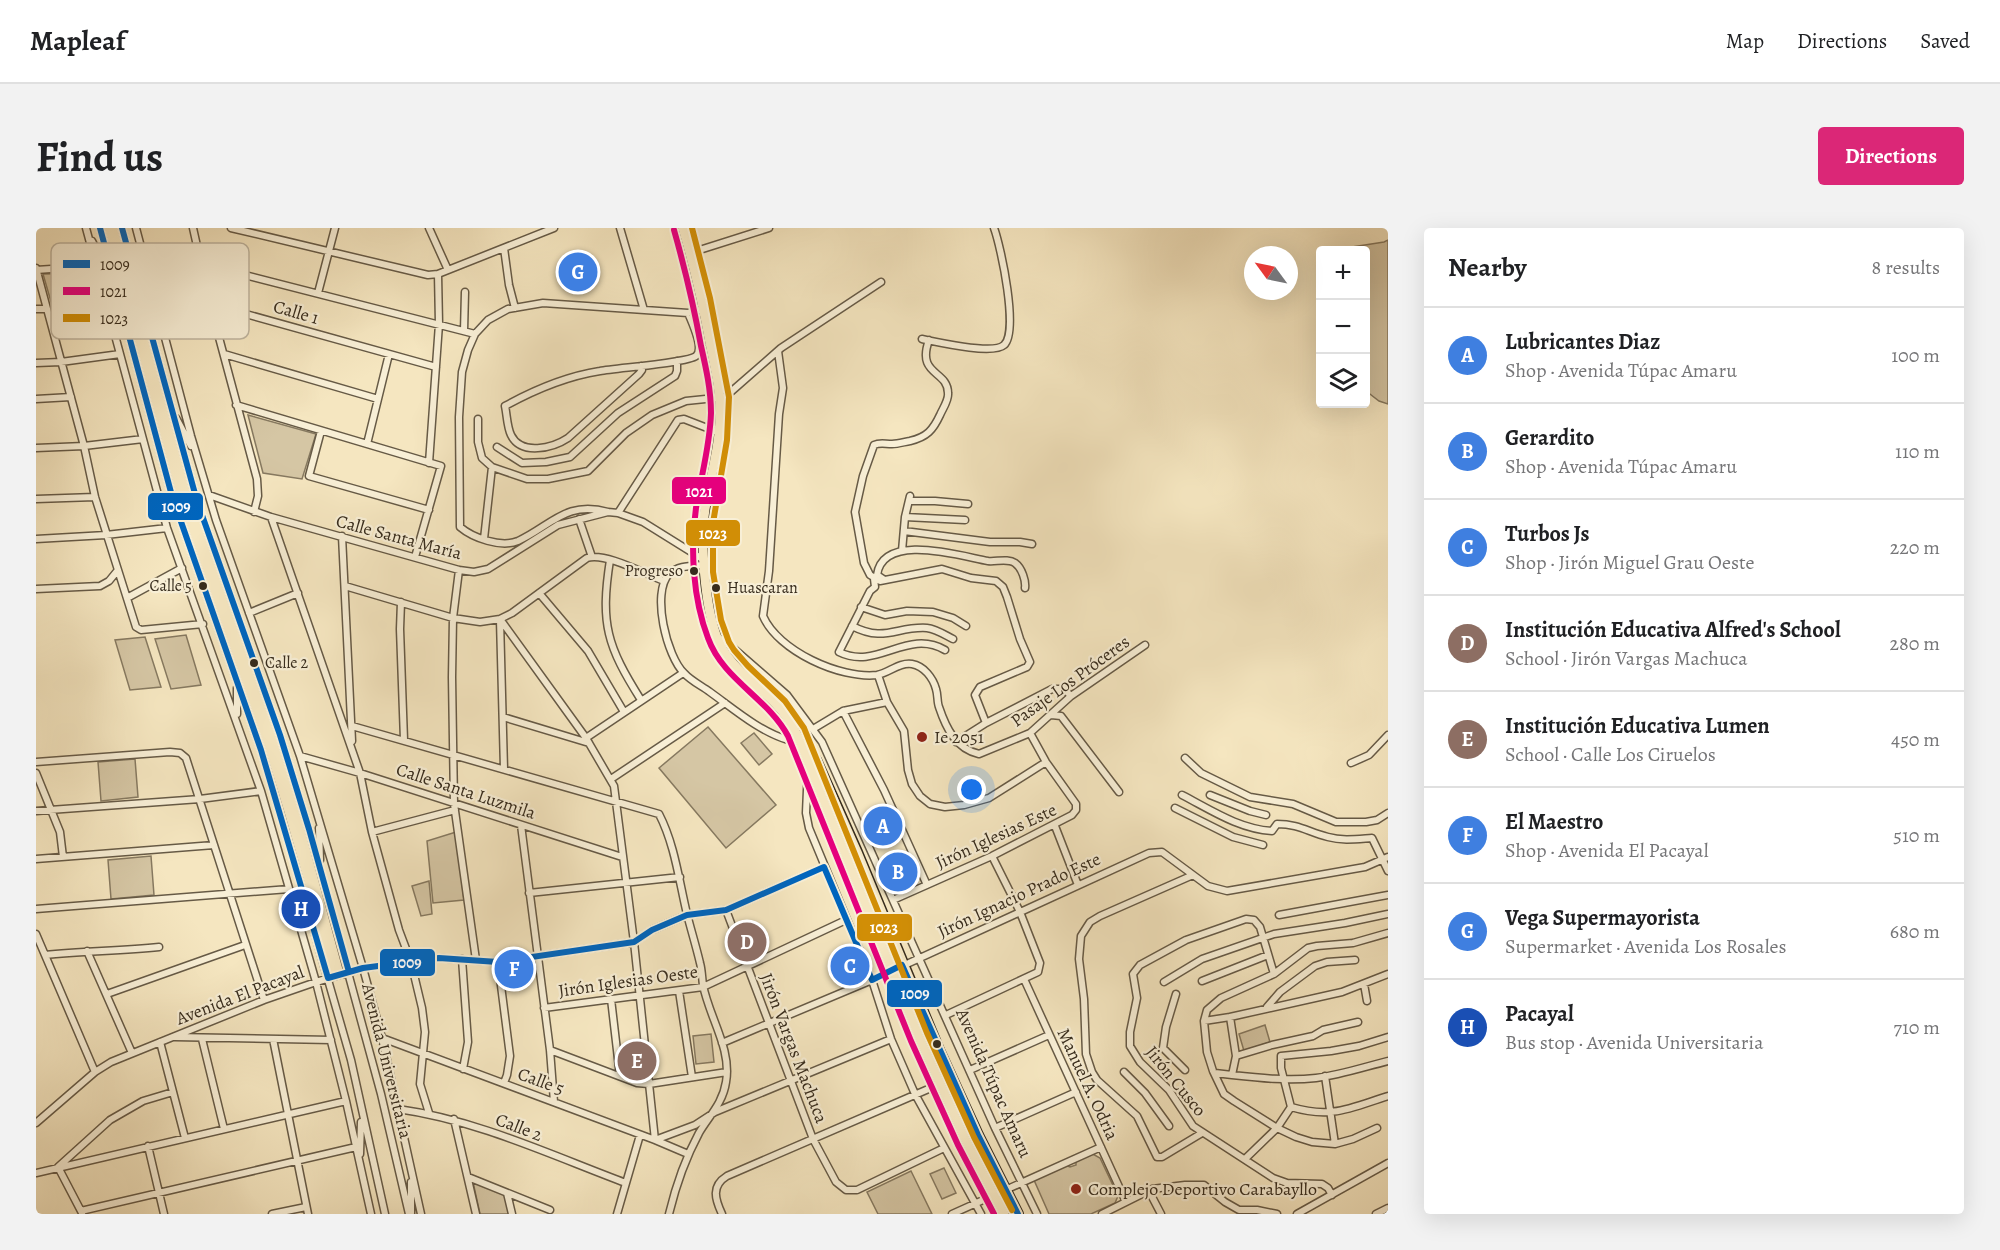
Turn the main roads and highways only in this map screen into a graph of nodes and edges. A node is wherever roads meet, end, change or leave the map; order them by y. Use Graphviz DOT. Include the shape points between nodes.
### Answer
graph roads {
  1 [pos="683,228"];
  2 [pos="798,736"];
  3 [pos="1004,1214"];
  4 [pos="1018,1214"];
  1 -- 2 [label="highway, Avenida Túpac Amaru" via="704,309 720,398 720,433 705,511 704,563 712,621 730,661 776,704"];
  2 -- 3 [label="highway, Avenida Túpac Amaru" via="940,1084"];
  2 -- 4 [label="highway, Avenida Túpac Amaru" via="816,760 973,1125"];
}
